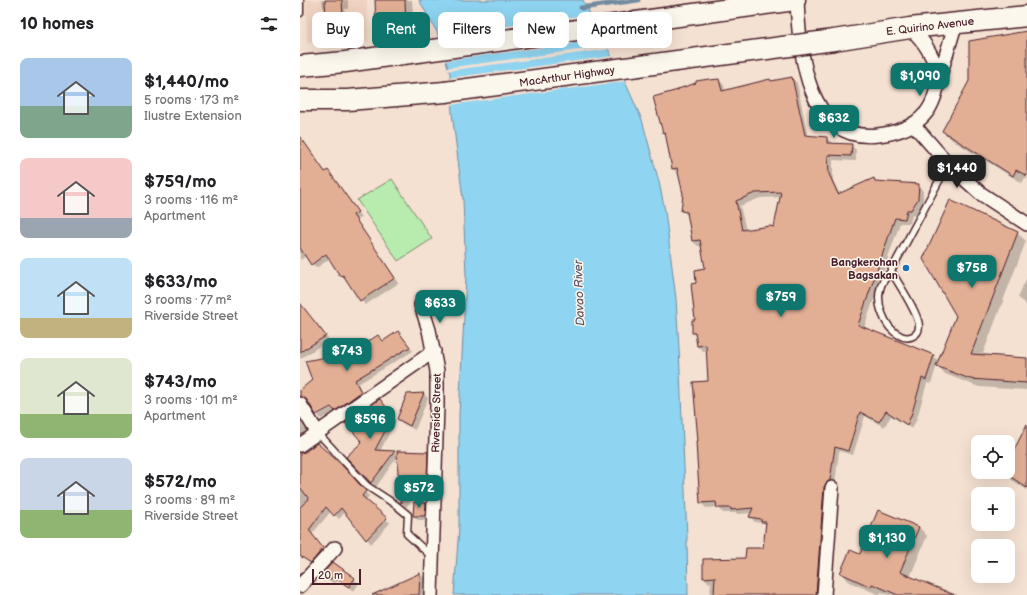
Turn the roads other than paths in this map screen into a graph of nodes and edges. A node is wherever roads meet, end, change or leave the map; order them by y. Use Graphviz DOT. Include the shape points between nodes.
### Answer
graph roads {
  1 [pos="300,0"];
  2 [pos="796,0"];
  3 [pos="300,13"];
  4 [pos="1027,16"];
  5 [pos="956,22"];
  6 [pos="910,28"];
  7 [pos="834,40"];
  8 [pos="300,66"];
  9 [pos="940,79"];
  10 [pos="300,100"];
  11 [pos="913,124"];
  12 [pos="948,164"];
  13 [pos="1027,224"];
  14 [pos="891,271"];
  15 [pos="420,305"];
  16 [pos="434,351"];
  17 [pos="300,404"];
  18 [pos="317,432"];
  19 [pos="300,445"];
  20 [pos="832,488"];
  21 [pos="335,548"];
  22 [pos="432,557"];
  23 [pos="300,586"];
  24 [pos="431,595"];
  25 [pos="824,595"];
  1 -- 3 [label="lane"];
  2 -- 8 [label="main road"];
  2 -- 11 [label="street" via="806,76 816,101 830,120 838,127 867,136 892,132"];
  4 -- 5 [label="main road, E. Quirino Avenue"];
  5 -- 6 [label="main road, E. Quirino Avenue"];
  5 -- 9 [label="street"];
  6 -- 7 [label="main road, E. Quirino Avenue"];
  6 -- 9 [label="street" via="923,41 933,57"];
  7 -- 10 [label="main road, MacArthur Highway, bridge" via="445,92 348,100"];
  9 -- 11 [label="street" via="928,109"];
  11 -- 12 [label="street"];
  12 -- 13 [label="street" via="980,193"];
  12 -- 14 [label="lane"];
  14 -- 14 [label="lane" via="917,317 919,326 915,336 899,336 885,320 879,304 881,284"];
  15 -- 16 [label="street, Riverside Street"];
  16 -- 18 [label="street"];
  16 -- 22 [label="street, Riverside Street" via="437,406"];
  17 -- 18 [label="street"];
  18 -- 19 [label="street"];
  18 -- 22 [label="lane" via="367,486 408,516 407,534"];
  20 -- 25 [label="street"];
  21 -- 23 [label="street"];
  22 -- 24 [label="street, Riverside Street"];
}
